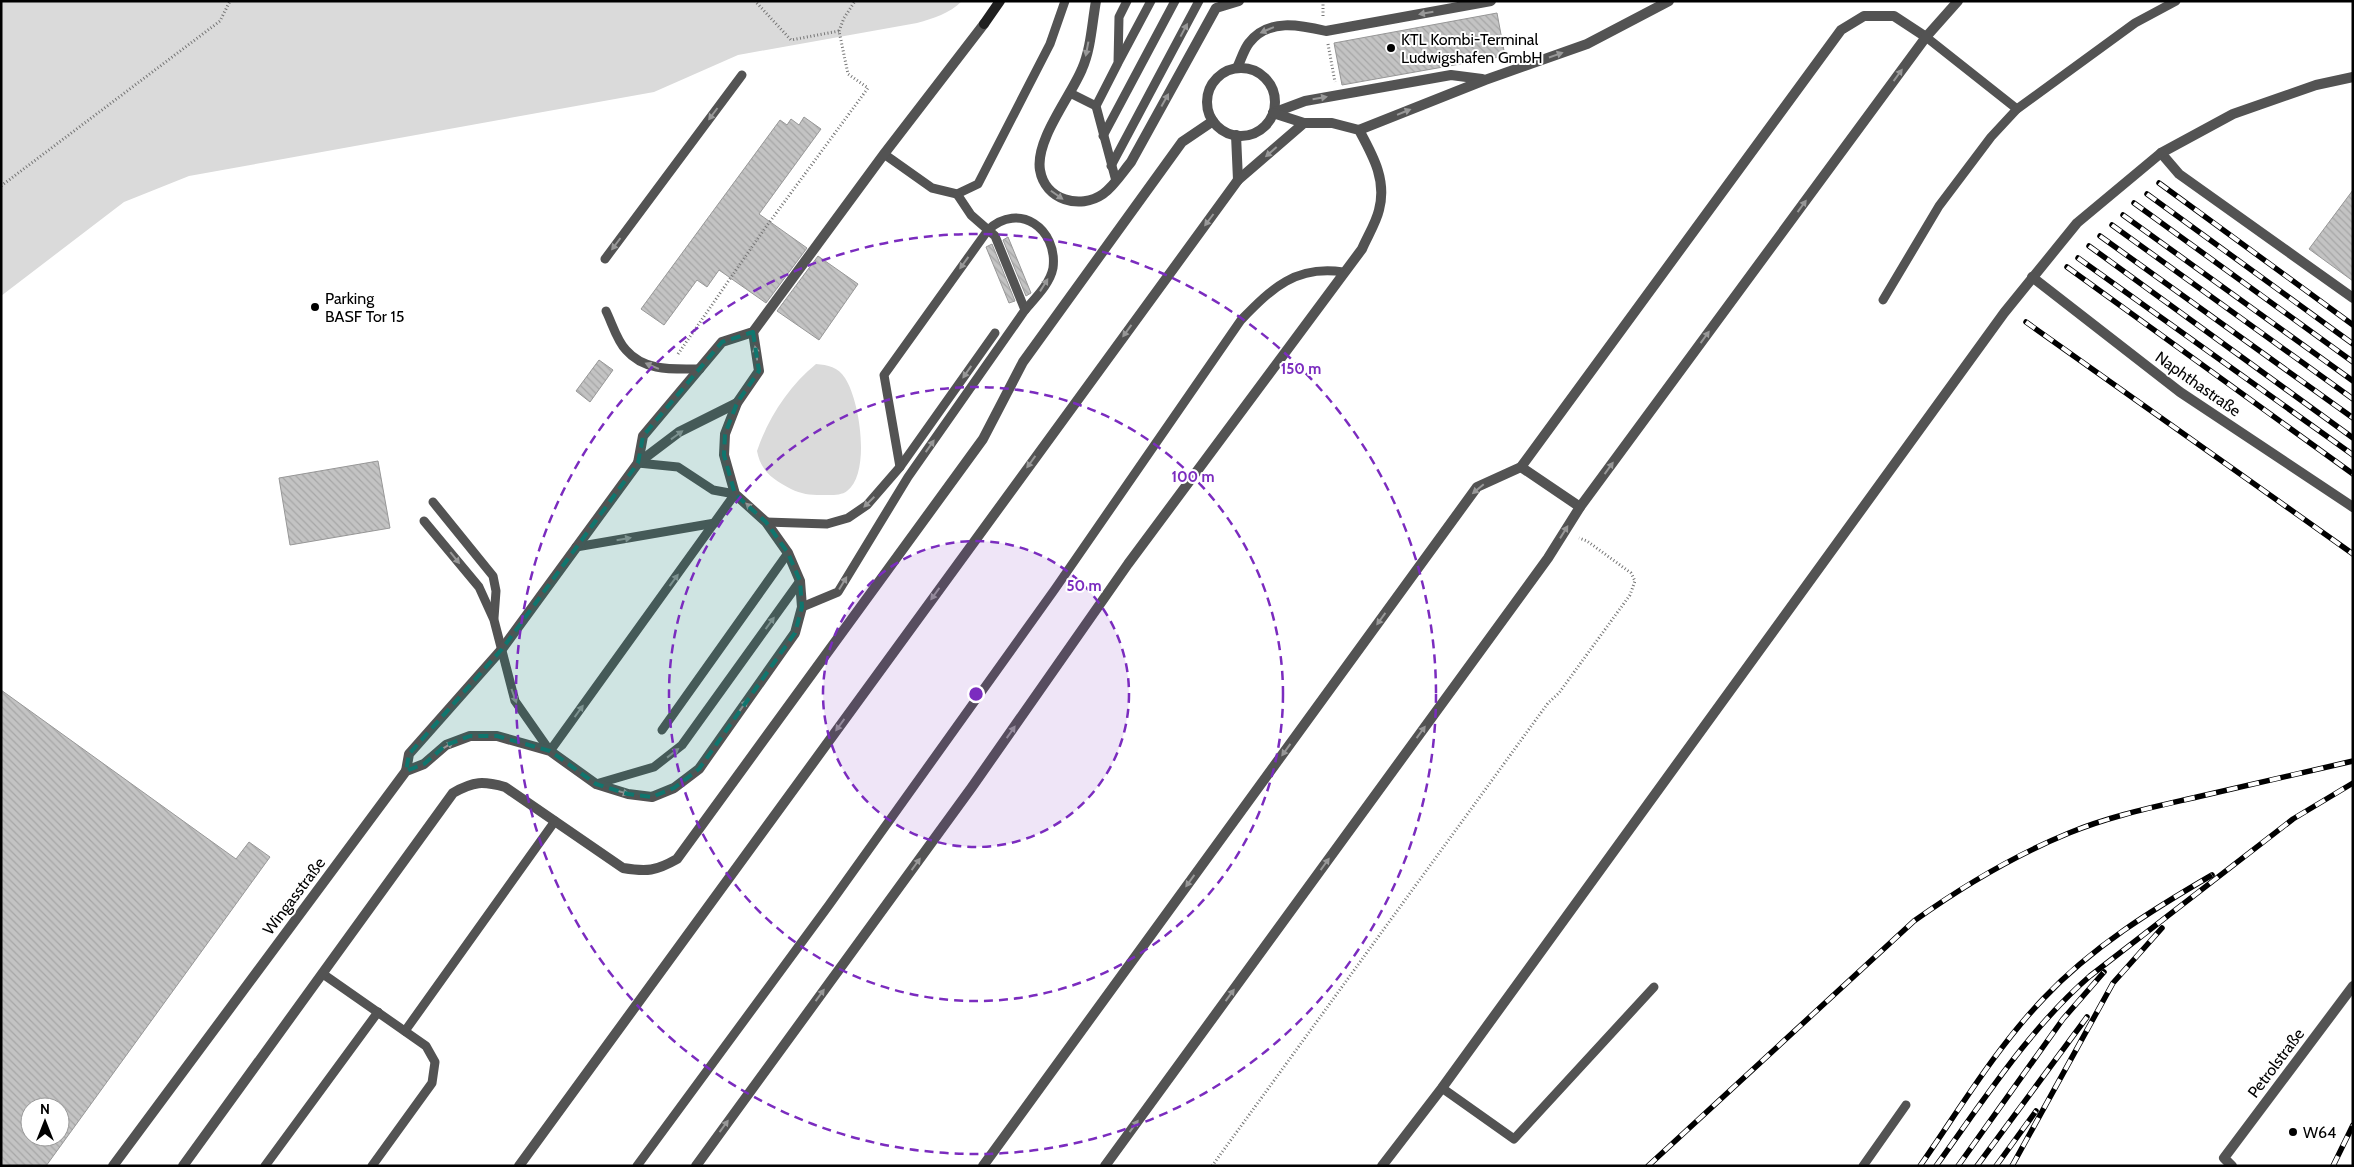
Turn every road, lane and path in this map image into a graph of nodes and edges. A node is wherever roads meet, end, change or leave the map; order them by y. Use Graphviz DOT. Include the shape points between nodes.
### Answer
graph roads {
  1 [pos="230,1"];
  2 [pos="755,1"];
  3 [pos="855,1"];
  4 [pos="1000,1"];
  5 [pos="1065,1"];
  6 [pos="1096,1"];
  7 [pos="1127,1"];
  8 [pos="1152,1"];
  9 [pos="1175,1"];
  10 [pos="1199,1"];
  11 [pos="1239,1"];
  12 [pos="1323,1"];
  13 [pos="1491,1"];
  14 [pos="1669,1"];
  15 [pos="1958,1"];
  16 [pos="2176,1"];
  17 [pos="839,31"];
  18 [pos="1326,31"];
  19 [pos="1926,37"];
  20 [pos="1118,64"];
  21 [pos="1237,68"];
  22 [pos="742,75"];
  23 [pos="2353,77"];
  24 [pos="1485,80"];
  25 [pos="1070,93"];
  26 [pos="1337,95"];
  27 [pos="1096,106"];
  28 [pos="2017,109"];
  29 [pos="1273,113"];
  30 [pos="1213,121"];
  31 [pos="1304,124"];
  32 [pos="1359,130"];
  33 [pos="1236,135"];
  34 [pos="1103,136"];
  35 [pos="2161,153"];
  36 [pos="884,154"];
  37 [pos="1111,166"];
  38 [pos="1238,180"];
  39 [pos="1116,182"];
  40 [pos="1,186"];
  41 [pos="958,194"];
  42 [pos="988,230"];
  43 [pos="605,259"];
  44 [pos="1343,272"];
  45 [pos="2032,277"];
  46 [pos="2353,298"];
  47 [pos="1883,300"];
  48 [pos="1025,310"];
  49 [pos="606,311"];
  50 [pos="753,332"];
  51 [pos="995,333"];
  52 [pos="668,369"];
  53 [pos="700,369"];
  54 [pos="737,402"];
  55 [pos="638,463"];
  56 [pos="900,467"];
  57 [pos="1521,467"];
  58 [pos="736,494"];
  59 [pos="433,502"];
  60 [pos="1580,507"];
  61 [pos="2353,507"];
  62 [pos="424,520"];
  63 [pos="766,522"];
  64 [pos="715,523"];
  65 [pos="1564,533"];
  66 [pos="576,547"];
  67 [pos="788,553"];
  68 [pos="800,581"];
  69 [pos="802,607"];
  70 [pos="494,620"];
  71 [pos="502,650"];
  72 [pos="662,730"];
  73 [pos="550,751"];
  74 [pos="406,771"];
  75 [pos="596,784"];
  76 [pos="555,821"];
  77 [pos="323,974"];
  78 [pos="2353,986"];
  79 [pos="1654,987"];
  80 [pos="378,1012"];
  81 [pos="405,1031"];
  82 [pos="1442,1088"];
  83 [pos="1906,1105"];
  84 [pos="2225,1163"];
  85 [pos="113,1166"];
  86 [pos="183,1166"];
  87 [pos="265,1166"];
  88 [pos="372,1166"];
  89 [pos="519,1166"];
  90 [pos="637,1166"];
  91 [pos="696,1166"];
  92 [pos="983,1166"];
  93 [pos="1105,1166"];
  94 [pos="1212,1166"];
  95 [pos="1382,1166"];
  96 [pos="1863,1166"];
  1 -- 40 [label="path" via="220,21"];
  2 -- 17 [label="path" via="791,40"];
  3 -- 17 [label="path"];
  4 -- 36 [label="street"];
  5 -- 41 [label="lane" via="1050,44 978,184"];
  6 -- 25 [label="street, one-way" via="1083,67"];
  7 -- 20 [label="lane" via="1119,17"];
  8 -- 20 [label="lane"];
  9 -- 34 [label="lane"];
  37 -- 10 [label="lane, one-way"];
  39 -- 11 [label="street, one-way" via="1131,162 1216,8"];
  12 -- 18 [label="path"];
  13 -- 18 [label="street, one-way"];
  24 -- 14 [label="street, one-way" via="1587,44"];
  15 -- 19 [label="street"];
  16 -- 28 [label="lane" via="2135,23"];
  17 -- 52 [label="path" via="848,74 868,88 763,231"];
  18 -- 21 [label="street, one-way" via="1281,25 1262,30 1248,43"];
  18 -- 26 [label="path"];
  19 -- 28 [label="lane"];
  19 -- 57 [label="street" via="1894,16 1864,16 1841,30"];
  60 -- 19 [label="street, one-way"];
  20 -- 27 [label="lane"];
  21 -- 29 [label="street" via="1256,71 1264,77 1274,93"];
  21 -- 30 [label="street" via="1216,78 1210,87 1207,99"];
  22 -- 43 [label="lane, one-way"];
  23 -- 35 [label="street" via="2316,85 2233,114"];
  24 -- 26 [label="street" via="1451,75"];
  32 -- 24 [label="street, one-way"];
  25 -- 27 [label="lane"];
  25 -- 39 [label="street, one-way" via="1040,155 1044,182 1062,199 1076,202 1103,194"];
  29 -- 26 [label="street, one-way" via="1305,101"];
  27 -- 34 [label="lane"];
  28 -- 47 [label="lane" via="1991,137 1939,206"];
  29 -- 31 [label="street"];
  29 -- 33 [label="street" via="1263,128 1255,133"];
  30 -- 33 [label="street" via="1219,128"];
  30 -- 76 [label="street" via="1182,142 1023,362 983,439 677,859 661,868 644,872 623,868"];
  31 -- 32 [label="street" via="1332,123"];
  31 -- 38 [label="street, one-way"];
  32 -- 44 [label="street" via="1381,177 1380,210 1362,249"];
  33 -- 38 [label="street"];
  34 -- 37 [label="lane"];
  35 -- 45 [label="street" via="2077,223"];
  35 -- 46 [label="street" via="2179,174"];
  36 -- 41 [label="lane" via="932,188"];
  36 -- 50 [label="street"];
  37 -- 39 [label="lane"];
  38 -- 89 [label="street, one-way"];
  41 -- 42 [label="lane" via="970,215"];
  42 -- 48 [label="lane" via="994,236"];
  48 -- 42 [label="lane, one-way" via="1045,286 1053,270 1053,252 1048,238 1040,226 1025,219 1010,218 996,222"];
  42 -- 56 [label="lane, one-way" via="884,375"];
  44 -- 90 [label="lane" via="1323,269 1306,272 1262,298 1241,320 1055,590"];
  91 -- 44 [label="street, one-way" via="972,787 1128,564"];
  45 -- 61 [label="street, Naphthastraße" via="2180,392"];
  45 -- 82 [label="street"];
  69 -- 48 [label="lane, one-way" via="838,592 908,476"];
  52 -- 49 [label="lane, one-way" via="656,369 626,350"];
  50 -- 53 [label="street" via="722,342"];
  54 -- 50 [label="street, one-way" via="759,371"];
  51 -- 56 [label="lane, one-way"];
  52 -- 53 [label="lane"];
  53 -- 55 [label="street" via="643,436"];
  55 -- 54 [label="street, one-way" via="679,432"];
  54 -- 58 [label="street" via="726,434 724,455"];
  55 -- 58 [label="lane" via="678,467 713,490"];
  55 -- 66 [label="street"];
  56 -- 63 [label="lane, one-way" via="867,504 848,518 827,524"];
  57 -- 60 [label="street"];
  57 -- 92 [label="street, one-way" via="1477,487"];
  63 -- 58 [label="street, Wingasstraße, one-way"];
  58 -- 64 [label="lane"];
  59 -- 70 [label="lane" via="493,576 496,592"];
  65 -- 60 [label="street, one-way"];
  62 -- 70 [label="lane, one-way" via="479,587"];
  63 -- 67 [label="street, Wingasstraße"];
  66 -- 64 [label="lane, one-way"];
  73 -- 64 [label="lane, one-way"];
  93 -- 65 [label="street, one-way"];
  65 -- 94 [label="path" via="1587,541 1631,573 1635,581 1630,595"];
  66 -- 71 [label="street"];
  67 -- 68 [label="street, Wingasstraße"];
  67 -- 72 [label="lane"];
  68 -- 69 [label="street, Wingasstraße"];
  75 -- 68 [label="lane, one-way" via="654,767 682,745"];
  75 -- 69 [label="street, Wingasstraße, one-way" via="628,794 652,797 674,788 699,769 795,634"];
  70 -- 71 [label="lane"];
  71 -- 73 [label="lane, one-way" via="515,701"];
  71 -- 74 [label="street" via="409,754"];
  74 -- 73 [label="street, Wingasstraße, one-way" via="424,764 446,745 470,736 497,736"];
  73 -- 75 [label="street, Wingasstraße"];
  74 -- 85 [label="street, Wingasstraße"];
  76 -- 77 [label="street" via="506,787 488,782 470,784 453,793"];
  76 -- 81 [label="lane"];
  77 -- 80 [label="lane"];
  77 -- 86 [label="street"];
  78 -- 84 [label="street, Petrolstraße"];
  79 -- 82 [label="lane" via="1514,1139"];
  80 -- 81 [label="lane"];
  80 -- 87 [label="lane"];
  81 -- 88 [label="lane" via="426,1046 435,1062 432,1083"];
  82 -- 95 [label="street"];
  83 -- 96 [label="lane"];
}
